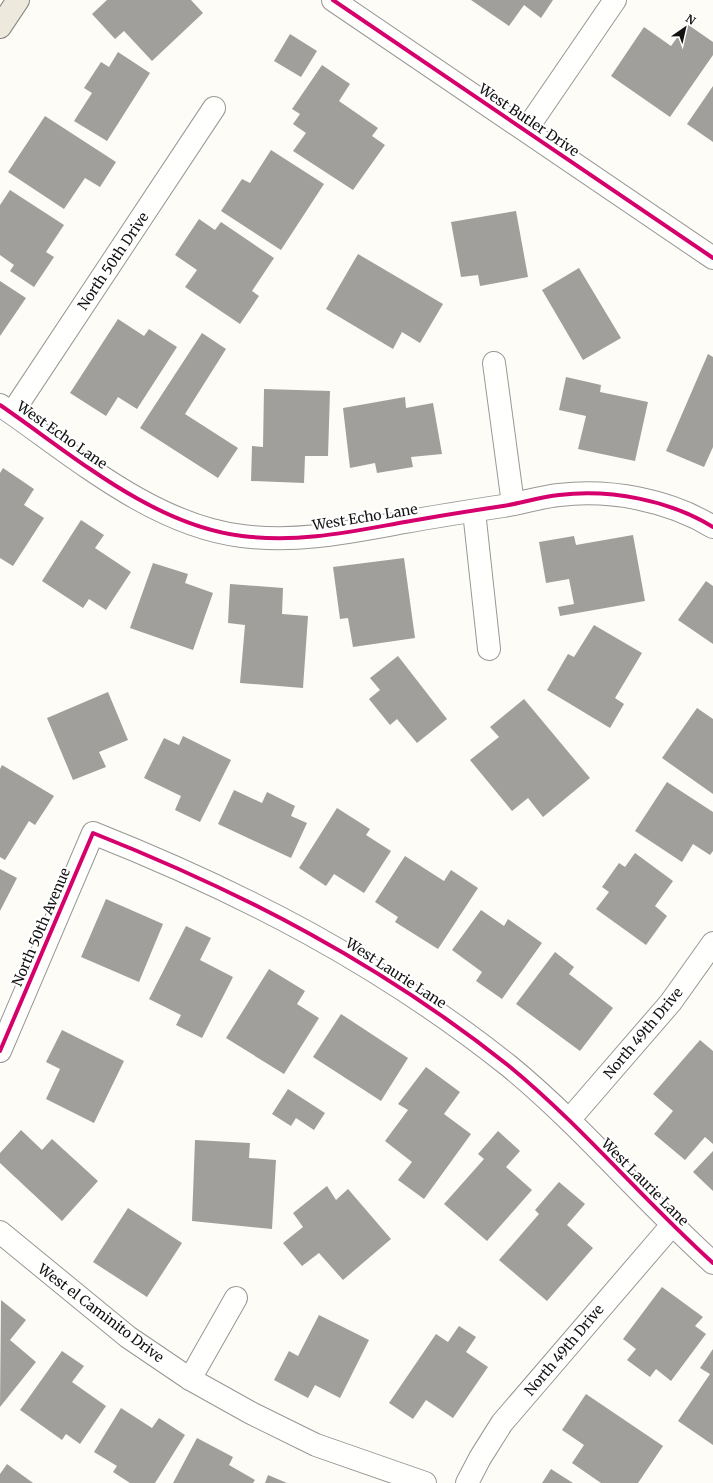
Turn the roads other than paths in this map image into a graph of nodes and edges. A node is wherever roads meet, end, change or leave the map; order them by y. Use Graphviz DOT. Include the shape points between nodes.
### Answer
graph roads {
  1 [pos="18,0"];
  2 [pos="333,0"];
  3 [pos="615,0"];
  4 [pos="0,27"];
  5 [pos="214,108"];
  6 [pos="526,130"];
  7 [pos="713,258"];
  8 [pos="494,363"];
  9 [pos="6,409"];
  10 [pos="513,504"];
  11 [pos="474,511"];
  12 [pos="713,527"];
  13 [pos="489,649"];
  14 [pos="93,833"];
  15 [pos="713,942"];
  16 [pos="0,1051"];
  17 [pos="569,1120"];
  18 [pos="672,1225"];
  19 [pos="0,1232"];
  20 [pos="713,1263"];
  21 [pos="236,1298"];
  22 [pos="190,1379"];
  23 [pos="425,1483"];
  24 [pos="467,1483"];
  1 -- 4 [label="main road"];
  2 -- 6 [label="street, West Butler Drive"];
  3 -- 6 [label="street"];
  5 -- 9 [label="street, North 50th Drive"];
  6 -- 7 [label="street, West Butler Drive"];
  8 -- 10 [label="street"];
  9 -- 11 [label="street, West Echo Lane" via="130,494 164,513 220,532 286,539 341,535"];
  10 -- 11 [label="street, West Echo Lane"];
  10 -- 12 [label="street, West Echo Lane" via="559,495 602,493 648,501 694,515"];
  11 -- 13 [label="street"];
  14 -- 16 [label="street, North 50th Avenue"];
  14 -- 17 [label="street, West Laurie Lane" via="167,863 250,903 321,939 375,971 448,1020 504,1063"];
  15 -- 17 [label="street, North 49th Drive" via="671,1002"];
  17 -- 18 [label="street, West Laurie Lane"];
  18 -- 20 [label="street, West Laurie Lane"];
  18 -- 24 [label="street, North 49th Drive" via="502,1423"];
  19 -- 22 [label="street, West el Caminito Drive" via="128,1337"];
  21 -- 22 [label="street"];
  22 -- 23 [label="street, West el Caminito Drive" via="316,1445"];
}
